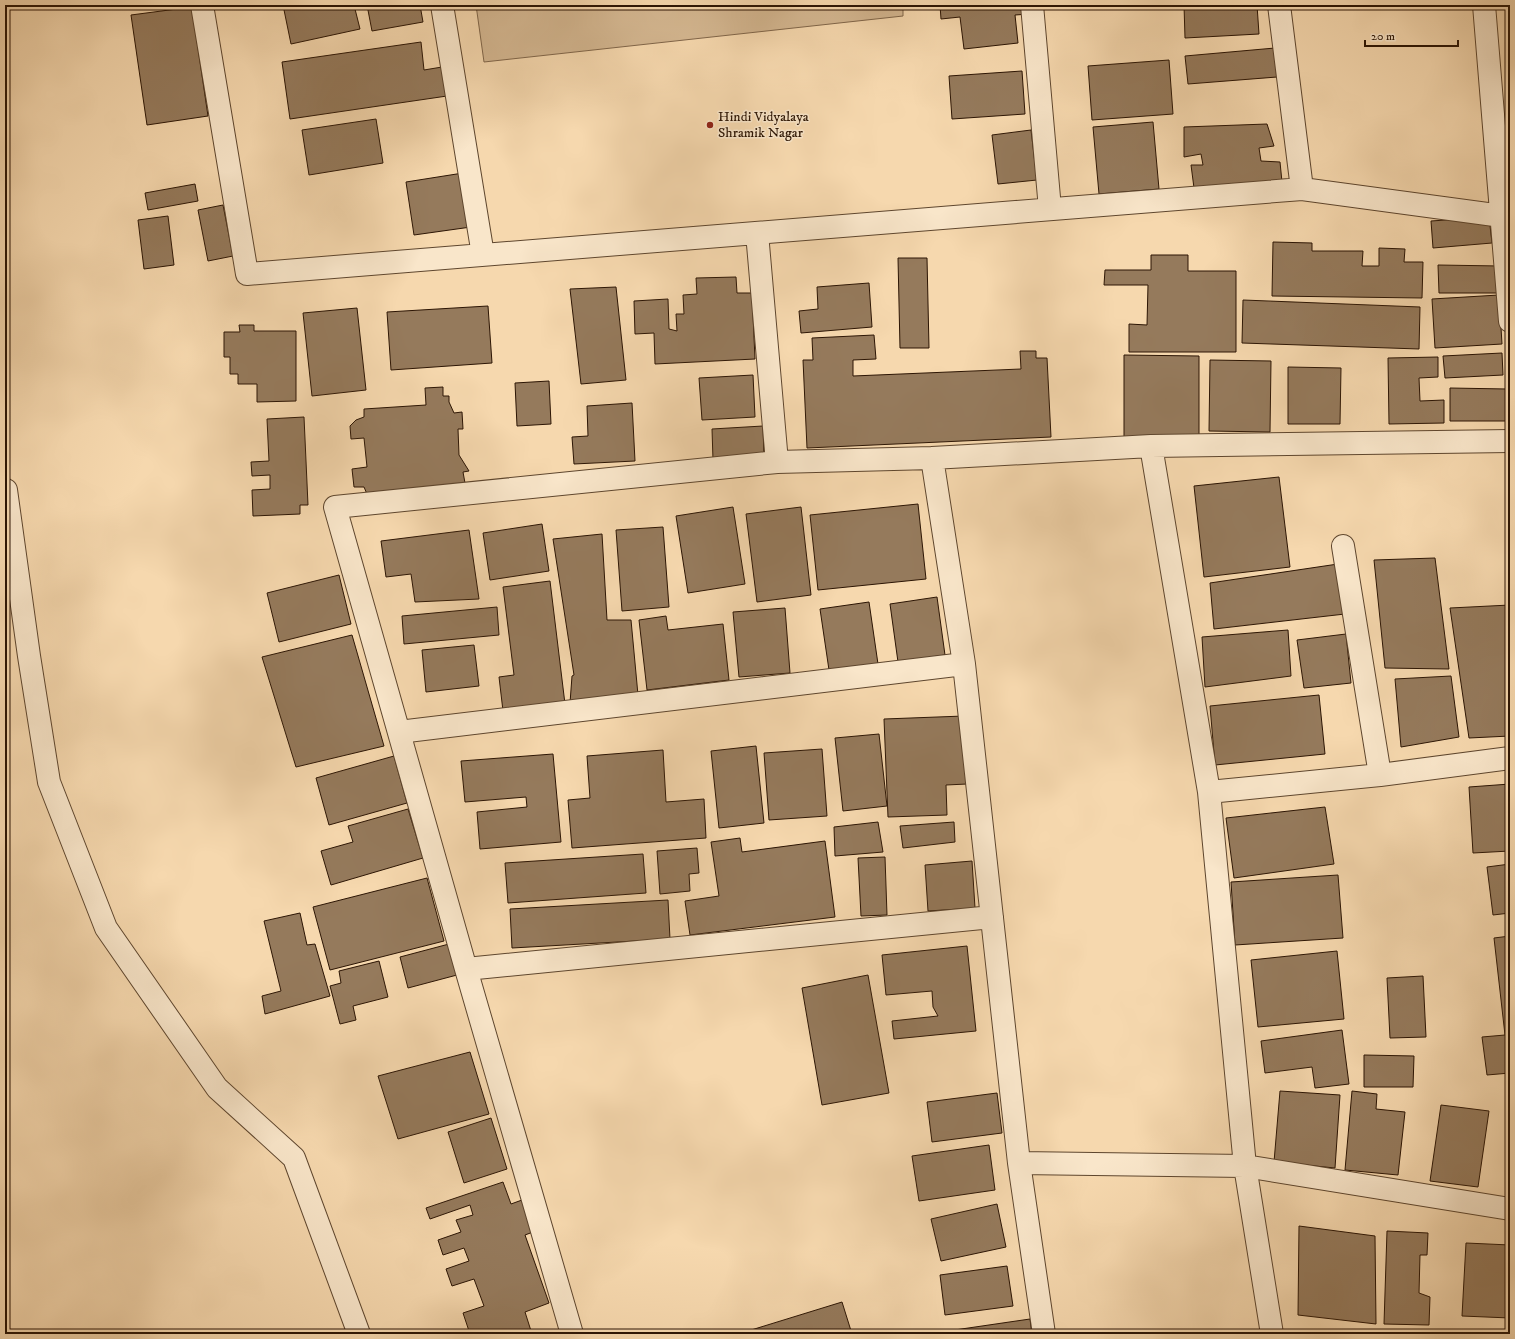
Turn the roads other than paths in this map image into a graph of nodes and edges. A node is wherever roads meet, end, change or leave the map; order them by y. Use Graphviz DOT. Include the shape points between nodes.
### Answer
graph roads {
  1 [pos="202,5"];
  2 [pos="442,5"];
  3 [pos="1032,5"];
  4 [pos="1279,5"];
  5 [pos="1484,5"];
  6 [pos="1302,189"];
  7 [pos="1050,209"];
  8 [pos="1505,226"];
  9 [pos="756,233"];
  10 [pos="484,255"];
  11 [pos="1510,321"];
  12 [pos="1510,441"];
  13 [pos="1151,446"];
  14 [pos="932,458"];
  15 [pos="777,462"];
  16 [pos="5,488"];
  17 [pos="1343,546"];
  18 [pos="964,664"];
  19 [pos="399,732"];
  20 [pos="1510,758"];
  21 [pos="1380,775"];
  22 [pos="1209,792"];
  23 [pos="992,917"];
  24 [pos="466,969"];
  25 [pos="1019,1163"];
  26 [pos="1244,1166"];
  27 [pos="1510,1209"];
  28 [pos="358,1334"];
  29 [pos="572,1334"];
  30 [pos="1044,1334"];
  31 [pos="1272,1334"];
  1 -- 10 [label="street" via="247,274"];
  2 -- 10 [label="street"];
  3 -- 7 [label="street"];
  4 -- 6 [label="street"];
  5 -- 8 [label="street"];
  6 -- 7 [label="street"];
  6 -- 8 [label="street"];
  7 -- 9 [label="street"];
  8 -- 11 [label="street"];
  9 -- 10 [label="street"];
  9 -- 15 [label="street"];
  12 -- 13 [label="street"];
  13 -- 14 [label="street"];
  13 -- 22 [label="street"];
  14 -- 15 [label="street"];
  14 -- 18 [label="street"];
  15 -- 19 [label="street" via="335,507"];
  16 -- 28 [label="street" via="49,782 106,928 217,1088 294,1158"];
  17 -- 21 [label="street"];
  18 -- 19 [label="street"];
  18 -- 23 [label="street"];
  19 -- 24 [label="street"];
  20 -- 21 [label="street"];
  21 -- 22 [label="street"];
  22 -- 26 [label="street"];
  23 -- 24 [label="street"];
  23 -- 25 [label="street"];
  24 -- 29 [label="street"];
  25 -- 26 [label="street"];
  25 -- 30 [label="street"];
  26 -- 27 [label="street"];
  26 -- 31 [label="street"];
}
